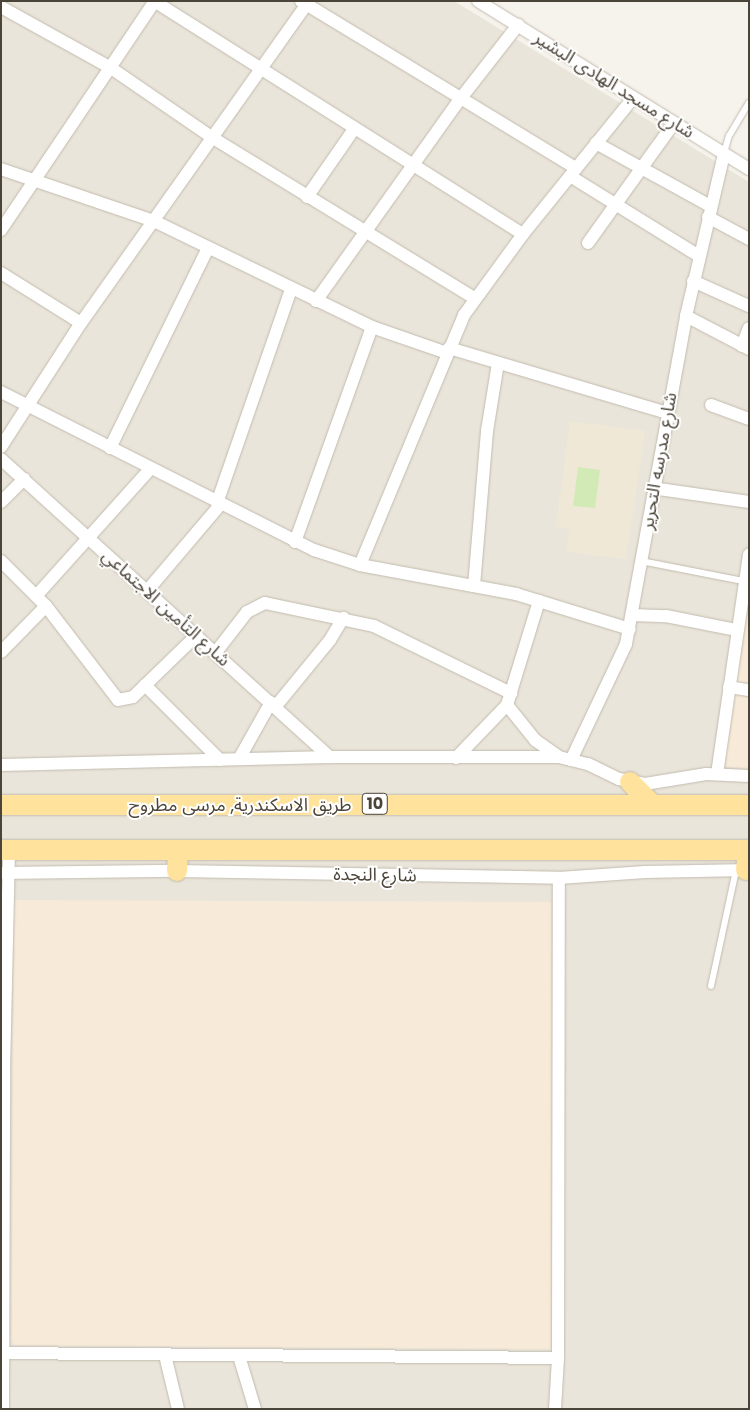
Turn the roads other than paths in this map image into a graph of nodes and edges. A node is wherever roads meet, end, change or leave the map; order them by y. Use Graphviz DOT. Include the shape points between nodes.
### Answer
graph roads {
  1 [pos="155,1"];
  2 [pos="478,1"];
  3 [pos="306,2"];
  4 [pos="1,7"];
  5 [pos="518,24"];
  6 [pos="111,68"];
  7 [pos="260,70"];
  8 [pos="461,98"];
  9 [pos="633,98"];
  10 [pos="749,103"];
  11 [pos="674,123"];
  12 [pos="354,129"];
  13 [pos="213,138"];
  14 [pos="596,143"];
  15 [pos="724,154"];
  16 [pos="413,165"];
  17 [pos="642,168"];
  18 [pos="1,169"];
  19 [pos="749,169"];
  20 [pos="573,172"];
  21 [pos="36,179"];
  22 [pos="307,197"];
  23 [pos="616,205"];
  24 [pos="709,212"];
  25 [pos="154,221"];
  26 [pos="1,230"];
  27 [pos="365,232"];
  28 [pos="523,234"];
  29 [pos="749,239"];
  30 [pos="588,243"];
  31 [pos="208,248"];
  32 [pos="699,256"];
  33 [pos="1,273"];
  34 [pos="694,281"];
  35 [pos="291,289"];
  36 [pos="474,298"];
  37 [pos="316,301"];
  38 [pos="749,306"];
  39 [pos="686,316"];
  40 [pos="81,323"];
  41 [pos="372,327"];
  42 [pos="749,328"];
  43 [pos="746,347"];
  44 [pos="448,350"];
  45 [pos="498,363"];
  46 [pos="1,392"];
  47 [pos="711,404"];
  48 [pos="27,406"];
  49 [pos="667,413"];
  50 [pos="749,419"];
  51 [pos="1,447"];
  52 [pos="110,448"];
  53 [pos="1,460"];
  54 [pos="150,469"];
  55 [pos="24,479"];
  56 [pos="652,488"];
  57 [pos="1,502"];
  58 [pos="749,502"];
  59 [pos="219,504"];
  60 [pos="88,538"];
  61 [pos="295,542"];
  62 [pos="749,554"];
  63 [pos="1,561"];
  64 [pos="641,561"];
  65 [pos="360,565"];
  66 [pos="743,581"];
  67 [pos="474,586"];
  68 [pos="147,591"];
  69 [pos="36,595"];
  70 [pos="539,601"];
  71 [pos="46,606"];
  72 [pos="632,615"];
  73 [pos="343,618"];
  74 [pos="630,629"];
  75 [pos="736,630"];
  76 [pos="197,635"];
  77 [pos="1,652"];
  78 [pos="216,652"];
  79 [pos="145,685"];
  80 [pos="729,687"];
  81 [pos="749,690"];
  82 [pos="511,693"];
  83 [pos="273,704"];
  84 [pos="507,705"];
  85 [pos="330,757"];
  86 [pos="456,758"];
  87 [pos="238,759"];
  88 [pos="565,759"];
  89 [pos="220,760"];
  90 [pos="1,765"];
  91 [pos="717,774"];
  92 [pos="749,776"];
  93 [pos="630,782"];
  94 [pos="652,804"];
  95 [pos="1,805"];
  96 [pos="749,805"];
  97 [pos="5,850"];
  98 [pos="178,850"];
  99 [pos="748,850"];
  100 [pos="744,870"];
  101 [pos="177,871"];
  102 [pos="5,873"];
  103 [pos="559,878"];
  104 [pos="710,986"];
  105 [pos="3,1071"];
  106 [pos="3,1259"];
  107 [pos="3,1353"];
  108 [pos="165,1355"];
  109 [pos="239,1356"];
  110 [pos="558,1358"];
  111 [pos="4,1409"];
  112 [pos="178,1409"];
  113 [pos="254,1409"];
  114 [pos="555,1409"];
  1 -- 6 [label="street"];
  1 -- 7 [label="street"];
  2 -- 5 [label="street, شارع مسجد الهادى البشير"];
  3 -- 7 [label="street"];
  3 -- 8 [label="street"];
  4 -- 6 [label="street"];
  5 -- 8 [label="street"];
  5 -- 9 [label="street, شارع مسجد الهادى البشير"];
  6 -- 13 [label="street"];
  6 -- 21 [label="street"];
  7 -- 12 [label="street"];
  7 -- 13 [label="street"];
  8 -- 16 [label="street"];
  8 -- 20 [label="street"];
  9 -- 11 [label="street, شارع مسجد الهادى البشير"];
  9 -- 14 [label="street"];
  10 -- 15 [label="lane" via="729,136"];
  11 -- 15 [label="street, شارع مسجد الهادى البشير"];
  11 -- 17 [label="street"];
  12 -- 16 [label="street"];
  12 -- 22 [label="street"];
  13 -- 22 [label="street"];
  13 -- 25 [label="street"];
  14 -- 17 [label="street"];
  14 -- 20 [label="street"];
  15 -- 19 [label="street, شارع مسجد الهادى البشير"];
  15 -- 24 [label="street, شارع مدرسه التحرير"];
  16 -- 27 [label="street"];
  16 -- 28 [label="street"];
  17 -- 23 [label="street"];
  17 -- 24 [label="street"];
  18 -- 21 [label="street"];
  20 -- 23 [label="street"];
  20 -- 28 [label="street"];
  21 -- 25 [label="street"];
  21 -- 26 [label="street"];
  22 -- 27 [label="street"];
  23 -- 30 [label="street"];
  23 -- 32 [label="street"];
  24 -- 29 [label="street"];
  24 -- 32 [label="street, شارع مدرسه التحرير"];
  25 -- 31 [label="street"];
  25 -- 40 [label="street"];
  27 -- 36 [label="street"];
  27 -- 37 [label="street"];
  28 -- 36 [label="street"];
  31 -- 35 [label="street"];
  31 -- 52 [label="street"];
  32 -- 34 [label="street, شارع مدرسه التحرير"];
  33 -- 40 [label="street"];
  34 -- 38 [label="street"];
  34 -- 39 [label="street, شارع مدرسه التحرير"];
  35 -- 37 [label="street"];
  35 -- 59 [label="street"];
  36 -- 44 [label="street"];
  37 -- 41 [label="street"];
  39 -- 43 [label="street"];
  39 -- 49 [label="street, شارع مدرسه التحرير"];
  40 -- 48 [label="street"];
  41 -- 44 [label="street"];
  41 -- 61 [label="street"];
  42 -- 43 [label="street"];
  44 -- 45 [label="street"];
  44 -- 65 [label="street"];
  45 -- 49 [label="street"];
  45 -- 67 [label="street" via="487,431"];
  46 -- 48 [label="street"];
  47 -- 50 [label="street"];
  48 -- 51 [label="street"];
  48 -- 52 [label="street"];
  49 -- 56 [label="street, شارع مدرسه التحرير"];
  52 -- 54 [label="street"];
  53 -- 55 [label="street, شارع التأمين الاجتماعي"];
  54 -- 59 [label="street"];
  54 -- 60 [label="street"];
  55 -- 57 [label="street"];
  55 -- 60 [label="street, شارع التأمين الاجتماعي"];
  56 -- 58 [label="street"];
  56 -- 64 [label="street, شارع مدرسه التحرير"];
  59 -- 61 [label="street"];
  59 -- 68 [label="street"];
  60 -- 68 [label="street, شارع التأمين الاجتماعي"];
  60 -- 69 [label="street"];
  61 -- 65 [label="street"];
  62 -- 66 [label="street"];
  63 -- 69 [label="street"];
  64 -- 66 [label="lane"];
  64 -- 72 [label="street, شارع مدرسه التحرير"];
  65 -- 67 [label="street"];
  66 -- 75 [label="street"];
  67 -- 70 [label="street"];
  68 -- 76 [label="street, شارع التأمين الاجتماعي"];
  69 -- 71 [label="street"];
  70 -- 74 [label="street"];
  70 -- 82 [label="street"];
  71 -- 77 [label="street"];
  71 -- 79 [label="street" via="114,698 129,700"];
  72 -- 74 [label="street, شارع مدرسه التحرير"];
  72 -- 75 [label="street" via="666,616"];
  73 -- 78 [label="street" via="265,603 247,612"];
  73 -- 82 [label="street" via="388,632"];
  73 -- 83 [label="street" via="330,640"];
  74 -- 88 [label="street, شارع مدرسه التحرير" via="621,658"];
  75 -- 80 [label="street"];
  76 -- 78 [label="street, شارع التأمين الاجتماعي"];
  76 -- 79 [label="street"];
  78 -- 83 [label="street, شارع التأمين الاجتماعي"];
  79 -- 89 [label="street"];
  80 -- 81 [label="street"];
  80 -- 91 [label="street"];
  82 -- 84 [label="street"];
  83 -- 85 [label="street, شارع التأمين الاجتماعي"];
  83 -- 87 [label="street"];
  84 -- 86 [label="street"];
  84 -- 88 [label="street" via="535,740"];
  85 -- 86 [label="street"];
  85 -- 87 [label="street"];
  86 -- 88 [label="street"];
  87 -- 89 [label="street"];
  88 -- 93 [label="street"];
  89 -- 90 [label="street"];
  91 -- 92 [label="street"];
  91 -- 93 [label="street" via="696,774 658,784"];
  93 -- 94 [label="main road"];
  94 -- 95 [label="main road, طريق الاسكندرية, مرسى مطروح / 10"];
  94 -- 96 [label="main road, طريق الاسكندرية, مرسى مطروح / 10"];
  97 -- 98 [label="main road"];
  97 -- 102 [label="street"];
  98 -- 99 [label="main road"];
  98 -- 101 [label="main road"];
  99 -- 100 [label="main road"];
  100 -- 103 [label="street, شارع النجدة"];
  100 -- 104 [label="lane"];
  101 -- 102 [label="street, شارع النجدة"];
  101 -- 103 [label="street, شارع النجدة"];
  102 -- 105 [label="street"];
  103 -- 110 [label="street"];
  105 -- 106 [label="street"];
  106 -- 107 [label="street"];
  107 -- 108 [label="street"];
  107 -- 111 [label="street"];
  108 -- 109 [label="street"];
  108 -- 112 [label="street"];
  109 -- 110 [label="street"];
  109 -- 113 [label="street"];
  110 -- 114 [label="street"];
}
